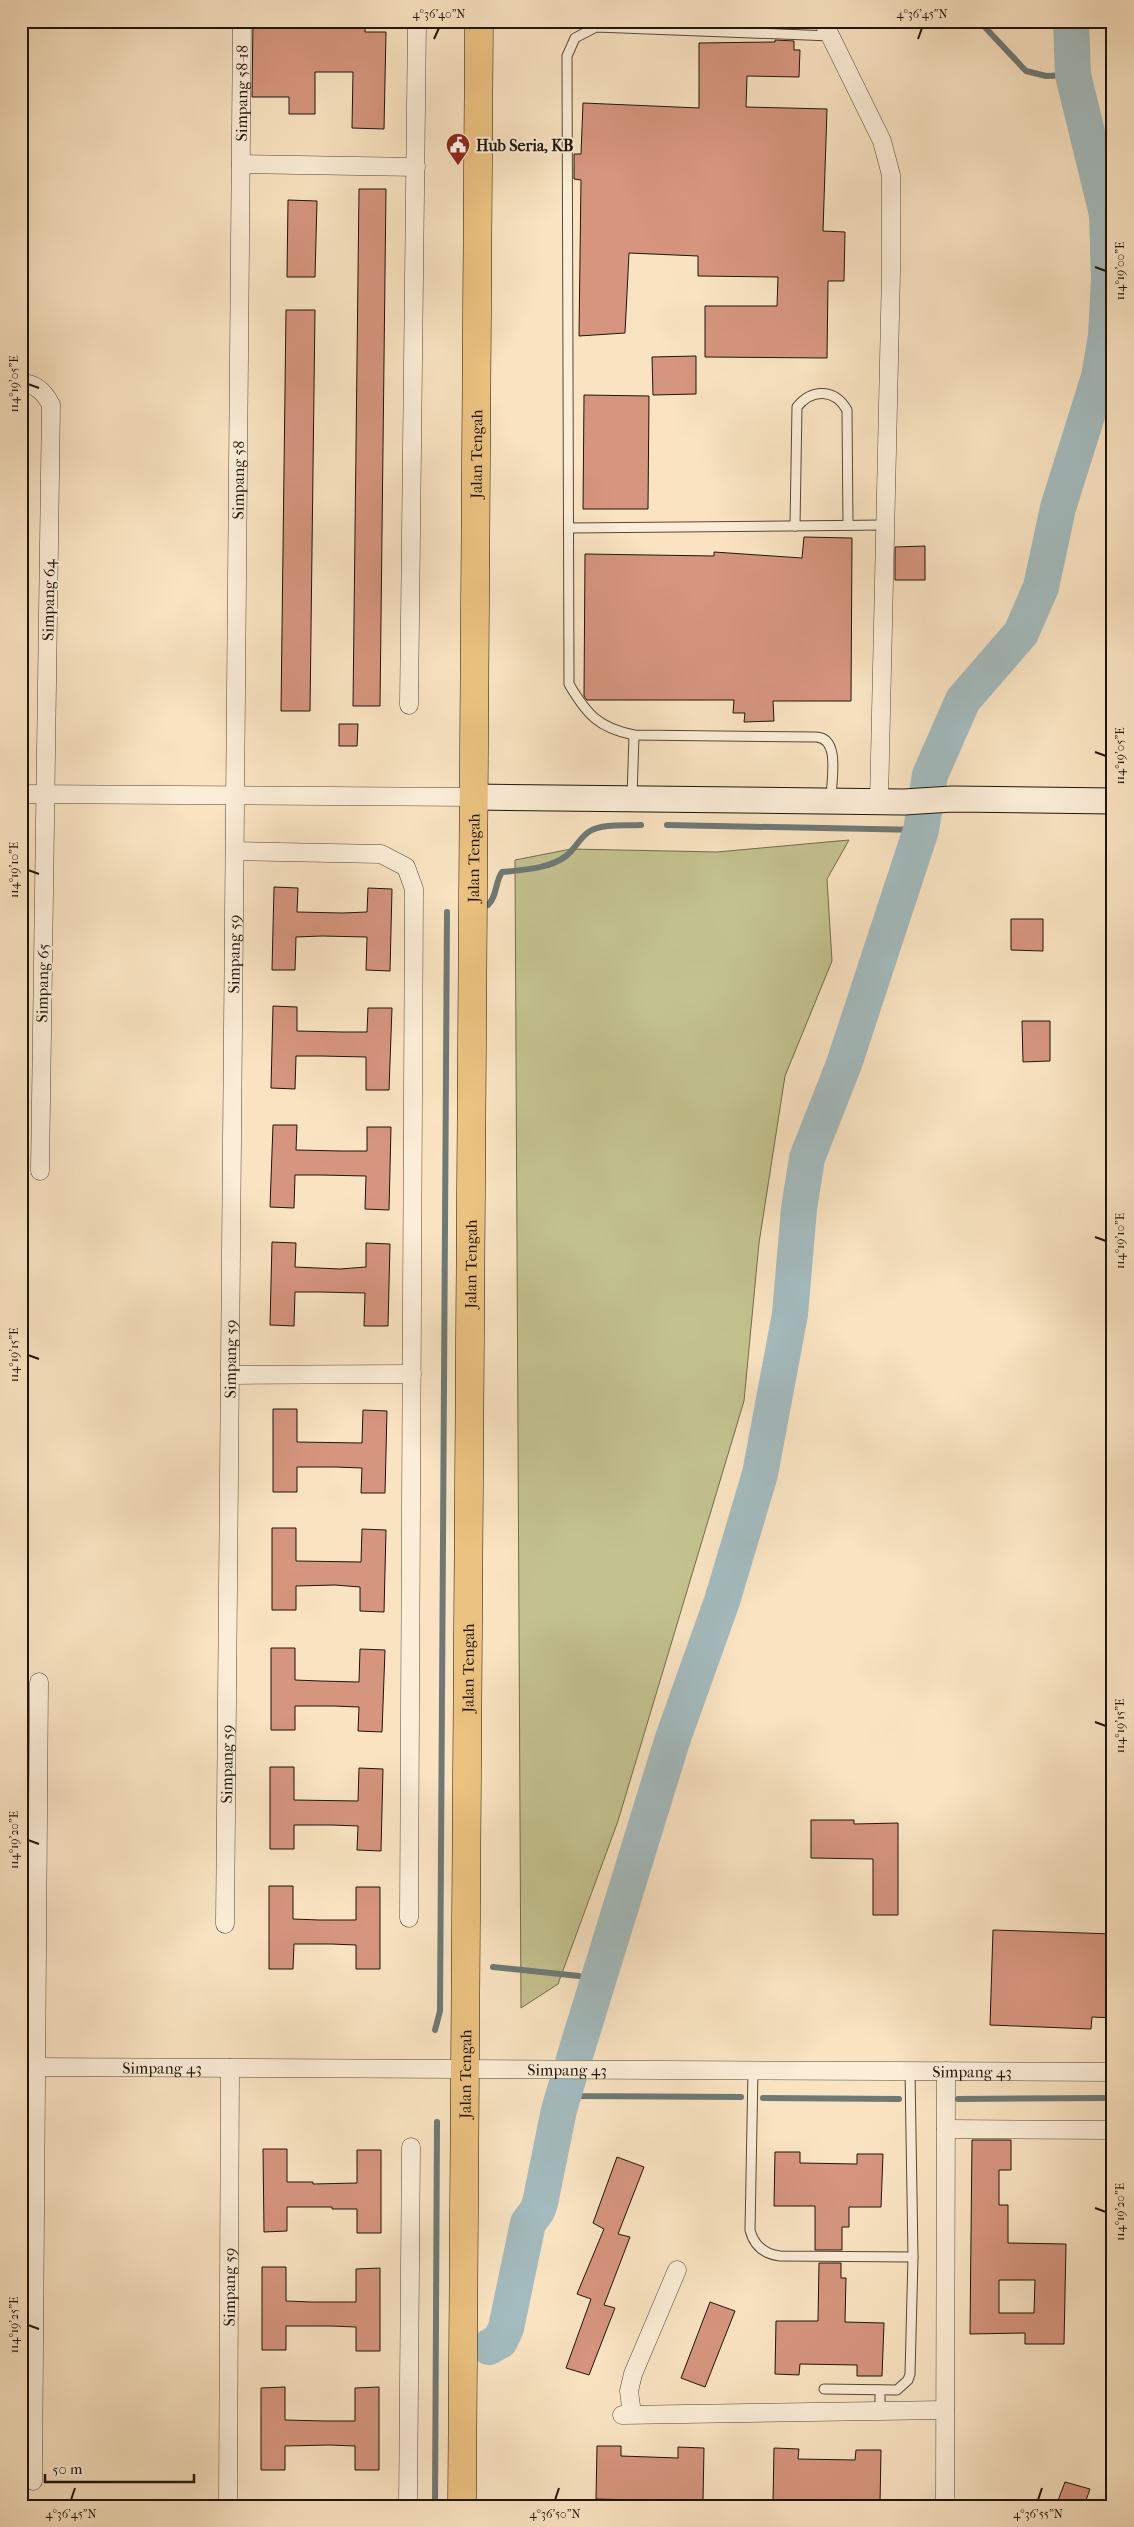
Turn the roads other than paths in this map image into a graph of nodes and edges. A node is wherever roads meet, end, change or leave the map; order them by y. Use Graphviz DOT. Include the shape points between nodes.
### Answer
graph roads {
  1 [pos="242,21"];
  2 [pos="417,21"];
  3 [pos="479,21"];
  4 [pos="827,28"];
  5 [pos="241,164"];
  6 [pos="416,167"];
  7 [pos="21,383"];
  8 [pos="848,525"];
  9 [pos="885,525"];
  10 [pos="795,526"];
  11 [pos="569,528"];
  12 [pos="409,705"];
  13 [pos="634,735"];
  14 [pos="21,794"];
  15 [pos="45,794"];
  16 [pos="235,796"];
  17 [pos="474,797"];
  18 [pos="632,799"];
  19 [pos="831,801"];
  20 [pos="1113,801"];
  21 [pos="879,802"];
  22 [pos="235,851"];
  23 [pos="40,1171"];
  24 [pos="412,1374"];
  25 [pos="230,1375"];
  26 [pos="39,1682"];
  27 [pos="409,1918"];
  28 [pos="225,1924"];
  29 [pos="29,2067"];
  30 [pos="230,2068"];
  31 [pos="465,2069"];
  32 [pos="753,2070"];
  33 [pos="910,2071"];
  34 [pos="946,2071"];
  35 [pos="1113,2072"];
  36 [pos="946,2129"];
  37 [pos="1113,2130"];
  38 [pos="411,2147"];
  39 [pos="913,2257"];
  40 [pos="677,2270"];
  41 [pos="824,2389"];
  42 [pos="880,2390"];
  43 [pos="945,2410"];
  44 [pos="880,2411"];
  45 [pos="33,2481"];
  46 [pos="228,2506"];
  47 [pos="408,2506"];
  48 [pos="462,2506"];
  49 [pos="945,2506"];
  1 -- 5 [label="street, Simpang 58-18"];
  2 -- 6 [label="street"];
  3 -- 17 [label="main road, Jalan Tengah"];
  4 -- 9 [label="street" via="882,141 891,174"];
  4 -- 11 [label="lane" via="596,27 575,38 568,56"];
  5 -- 6 [label="street"];
  5 -- 16 [label="street, Simpang 58"];
  6 -- 12 [label="street"];
  7 -- 15 [label="street, Simpang 64" via="42,391 51,405"];
  8 -- 9 [label="lane"];
  8 -- 10 [label="lane"];
  8 -- 10 [label="lane" via="847,410 837,397 818,393 810,395 797,407"];
  9 -- 21 [label="street"];
  10 -- 11 [label="lane"];
  11 -- 13 [label="lane" via="569,684 581,705 598,722 615,731"];
  13 -- 18 [label="lane"];
  13 -- 19 [label="lane" via="821,737 832,747"];
  14 -- 15 [label="street"];
  15 -- 16 [label="street"];
  15 -- 23 [label="street, Simpang 65"];
  16 -- 17 [label="street"];
  16 -- 22 [label="street, Simpang 59"];
  17 -- 18 [label="street"];
  17 -- 31 [label="main road, Jalan Tengah"];
  18 -- 19 [label="street"];
  19 -- 21 [label="street"];
  20 -- 21 [label="street"];
  22 -- 24 [label="street" via="381,854 406,867 414,889"];
  22 -- 25 [label="street, Simpang 59"];
  24 -- 25 [label="street"];
  24 -- 27 [label="street"];
  25 -- 28 [label="street, Simpang 59"];
  26 -- 29 [label="street"];
  29 -- 30 [label="street, Simpang 43"];
  29 -- 45 [label="street"];
  30 -- 31 [label="street, Simpang 43"];
  30 -- 46 [label="street, Simpang 59"];
  31 -- 32 [label="street, Simpang 43"];
  31 -- 48 [label="main road, Jalan Tengah"];
  32 -- 33 [label="street, Simpang 43"];
  32 -- 39 [label="lane" via="750,2230 757,2246 780,2256"];
  33 -- 34 [label="street, Simpang 43"];
  33 -- 39 [label="lane"];
  34 -- 35 [label="street, Simpang 43"];
  34 -- 36 [label="street"];
  36 -- 37 [label="street"];
  36 -- 43 [label="street"];
  38 -- 47 [label="street"];
  39 -- 42 [label="lane" via="910,2374 897,2390"];
  40 -- 44 [label="street" via="633,2374 627,2414"];
  41 -- 42 [label="lane"];
  42 -- 44 [label="lane"];
  43 -- 44 [label="street"];
  43 -- 49 [label="street"];
}
